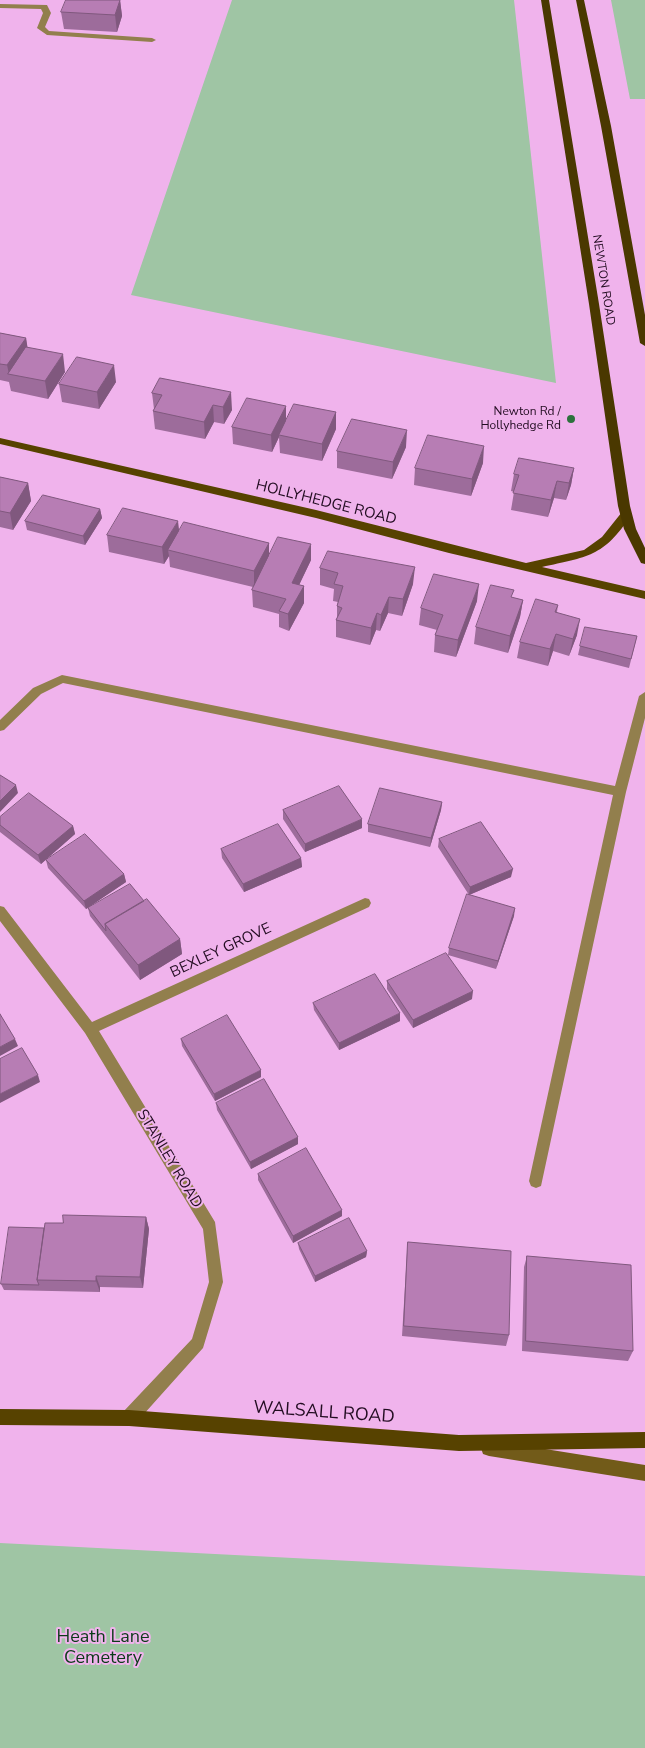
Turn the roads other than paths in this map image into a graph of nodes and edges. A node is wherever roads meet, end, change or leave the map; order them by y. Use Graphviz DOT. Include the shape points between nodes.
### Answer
graph roads {
  1 [pos="545,0"];
  2 [pos="580,0"];
  3 [pos="0,6"];
  4 [pos="152,40"];
  5 [pos="645,344"];
  6 [pos="0,441"];
  7 [pos="626,515"];
  8 [pos="645,560"];
  9 [pos="524,567"];
  10 [pos="645,595"];
  11 [pos="645,696"];
  12 [pos="0,726"];
  13 [pos="620,792"];
  14 [pos="365,903"];
  15 [pos="0,911"];
  16 [pos="90,1029"];
  17 [pos="536,1181"];
  18 [pos="0,1417"];
  19 [pos="129,1418"];
  20 [pos="645,1440"];
  21 [pos="459,1443"];
  22 [pos="645,1473"];
  1 -- 7 [label="highway, NEWTON ROAD"];
  2 -- 5 [label="highway, NEWTON ROAD"];
  3 -- 4 [label="street" via="44,7 47,13 41,28 47,33"];
  6 -- 9 [label="main road, HOLLYHEDGE ROAD" via="316,514"];
  7 -- 8 [label="highway, NEWTON ROAD"];
  7 -- 9 [label="main road" via="606,540 586,553"];
  9 -- 10 [label="main road, HOLLYHEDGE ROAD"];
  11 -- 13 [label="street"];
  12 -- 13 [label="street" via="37,691 62,679"];
  13 -- 17 [label="street"];
  14 -- 16 [label="street, BEXLEY GROVE"];
  15 -- 16 [label="street, STANLEY ROAD"];
  16 -- 19 [label="street, STANLEY ROAD" via="210,1227 216,1282 198,1343"];
  18 -- 19 [label="main road, WALSALL ROAD"];
  19 -- 21 [label="main road, WALSALL ROAD"];
  20 -- 21 [label="main road, WALSALL ROAD"];
  21 -- 22 [label="main road"];
}
